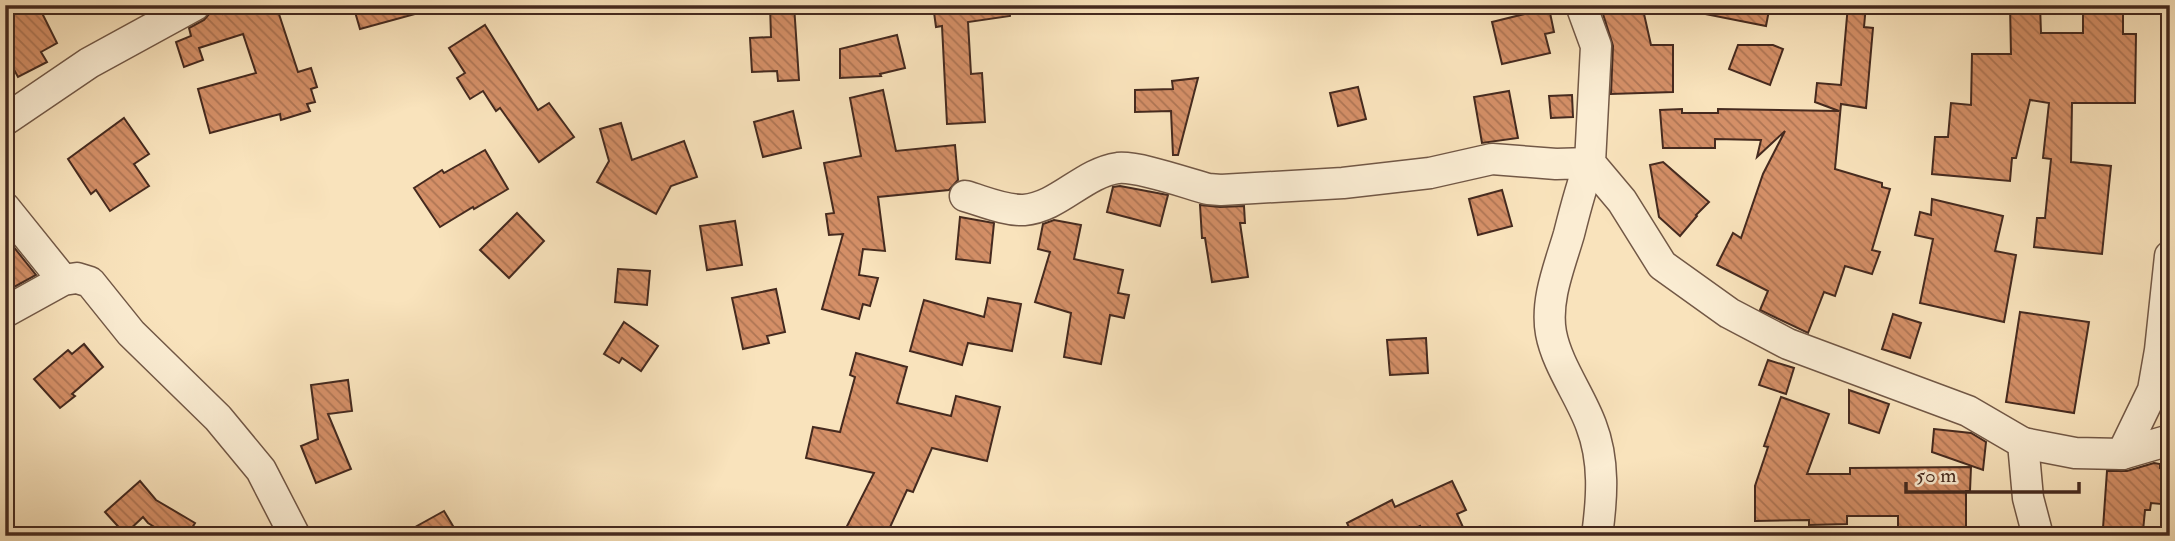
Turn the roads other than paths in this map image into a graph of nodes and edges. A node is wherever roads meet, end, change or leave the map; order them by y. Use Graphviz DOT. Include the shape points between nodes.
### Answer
graph roads {
  1 [pos="195,5"];
  2 [pos="1581,5"];
  3 [pos="5,120"];
  4 [pos="1590,163"];
  5 [pos="965,196"];
  6 [pos="5,208"];
  7 [pos="2170,256"];
  8 [pos="63,280"];
  9 [pos="5,313"];
  10 [pos="2170,440"];
  11 [pos="2023,443"];
  12 [pos="2122,454"];
  13 [pos="295,536"];
  14 [pos="1597,536"];
  15 [pos="2038,536"];
  1 -- 3 [label="street" via="89,63"];
  2 -- 4 [label="street" via="1596,46"];
  4 -- 5 [label="street" via="1492,159 1430,173 1343,183 1221,190 1122,168 1104,171 1052,201 1024,210"];
  4 -- 11 [label="street" via="1622,201 1662,265 1729,313 1788,344 1968,411"];
  4 -- 14 [label="street" via="1553,289 1549,320 1556,349 1592,427 1602,493"];
  6 -- 8 [label="street"];
  7 -- 12 [label="street" via="2153,390"];
  8 -- 9 [label="street"];
  8 -- 13 [label="street" via="90,282 131,332 218,418 261,470"];
  10 -- 12 [label="street"];
  11 -- 12 [label="street" via="2075,453"];
  11 -- 15 [label="street" via="2028,498"];
}
